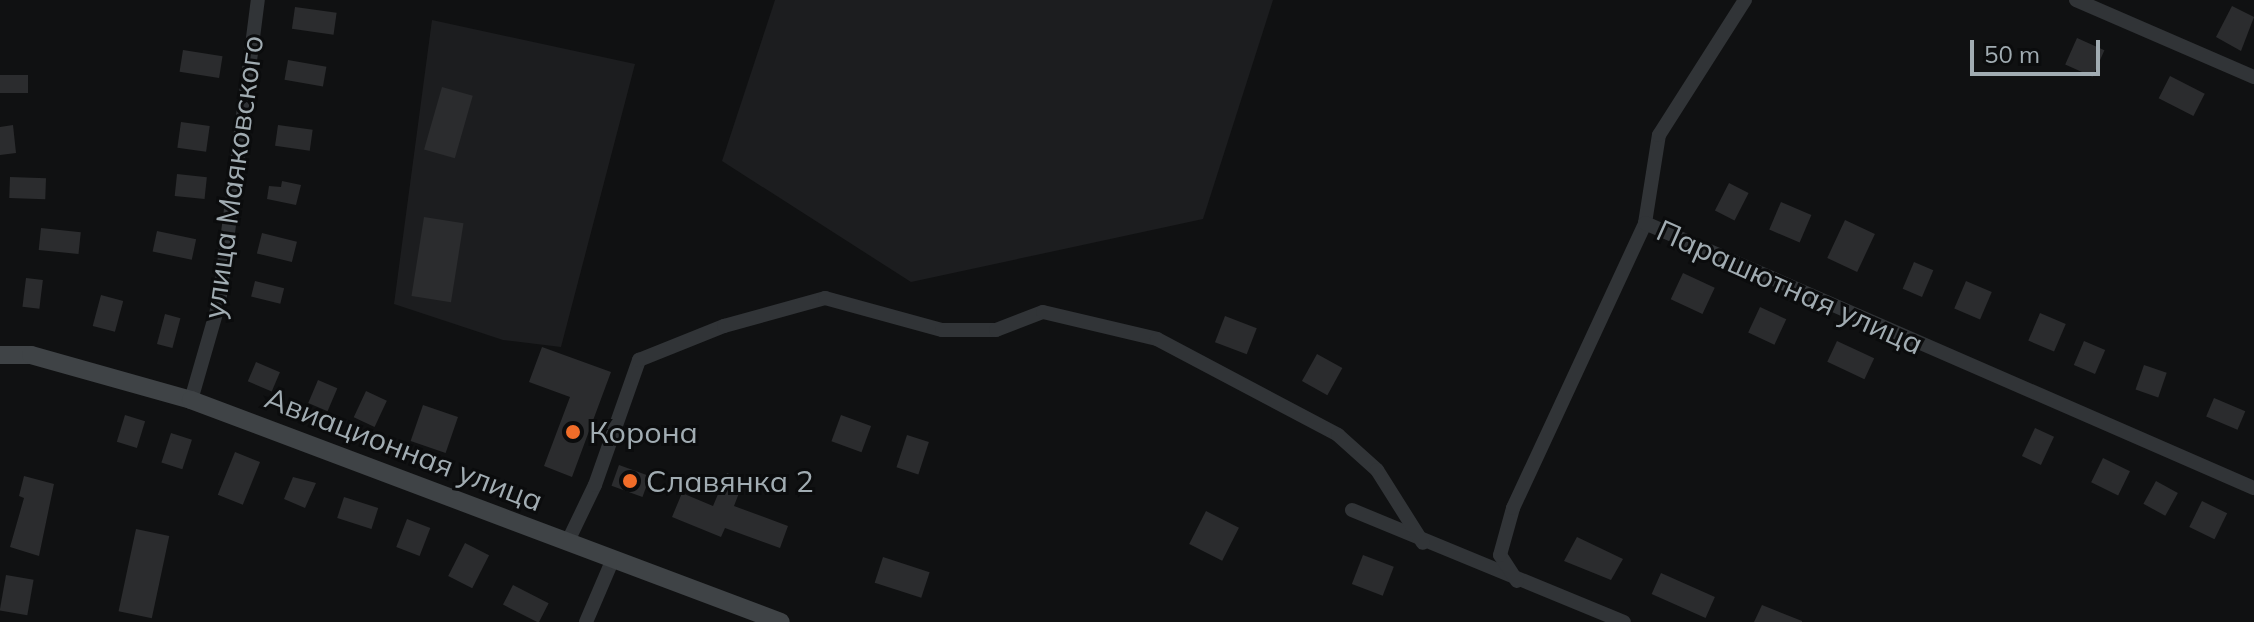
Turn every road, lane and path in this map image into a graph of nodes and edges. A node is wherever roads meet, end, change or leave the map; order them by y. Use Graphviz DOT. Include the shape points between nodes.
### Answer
graph roads {
  1 [pos="258,0"];
  2 [pos="1745,0"];
  3 [pos="2076,0"];
  4 [pos="2254,77"];
  5 [pos="1645,223"];
  6 [pos="0,355"];
  7 [pos="191,400"];
  8 [pos="2254,488"];
  9 [pos="1352,510"];
  10 [pos="568,541"];
  11 [pos="1423,543"];
  12 [pos="613,559"];
  13 [pos="1517,581"];
  14 [pos="586,622"];
  15 [pos="781,622"];
  16 [pos="1624,622"];
  1 -- 7 [label="street, улица Маяковского" via="219,303"];
  2 -- 5 [label="street" via="1659,135"];
  3 -- 4 [label="street"];
  5 -- 8 [label="street, Парашютная улица"];
  5 -- 13 [label="street, Парашютная улица" via="1513,508 1500,555"];
  6 -- 7 [label="main road, Авиационная улица" via="31,355"];
  7 -- 10 [label="main road, Авиационная улица"];
  9 -- 11 [label="street"];
  10 -- 11 [label="street" via="595,485 639,360 724,326 825,298 942,330 996,330 1043,312 1157,339 1338,435 1377,470"];
  10 -- 12 [label="main road, Авиационная улица"];
  11 -- 13 [label="street"];
  12 -- 14 [label="street"];
  12 -- 15 [label="main road, Авиационная улица"];
  13 -- 16 [label="street"];
}
